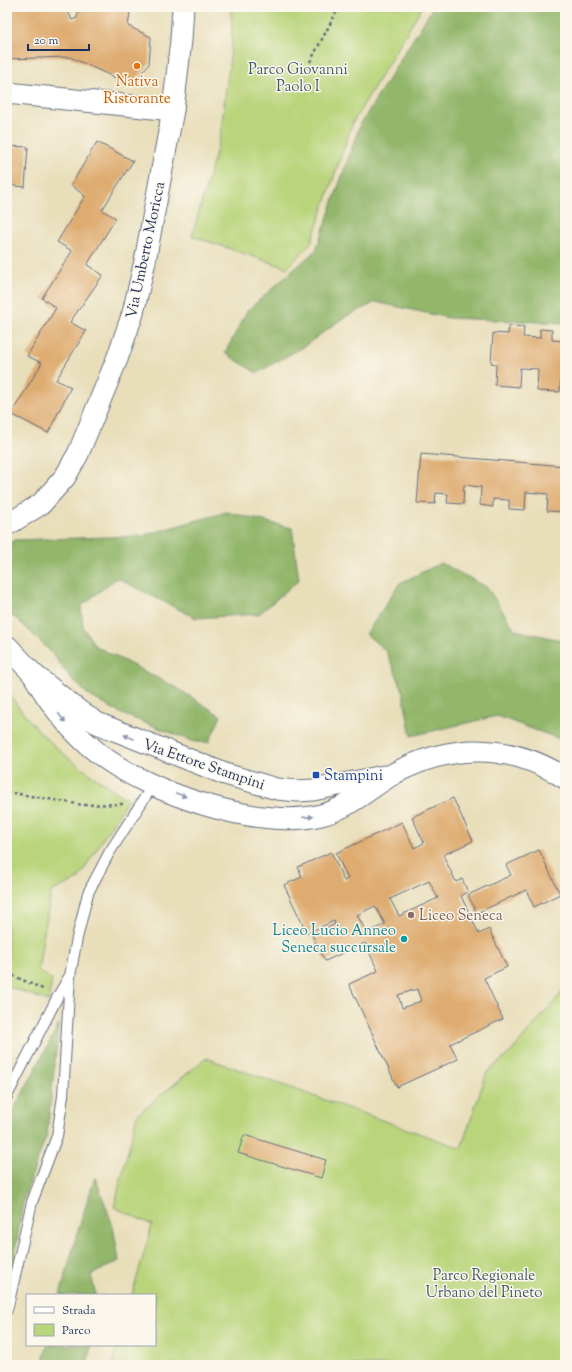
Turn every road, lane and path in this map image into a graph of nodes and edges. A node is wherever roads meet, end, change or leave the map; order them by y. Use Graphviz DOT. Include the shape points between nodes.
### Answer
graph roads {
  1 [pos="183,7"];
  2 [pos="339,7"];
  3 [pos="310,62"];
  4 [pos="7,93"];
  5 [pos="173,110"];
  6 [pos="7,525"];
  7 [pos="7,646"];
  8 [pos="33,674"];
  9 [pos="395,773"];
  10 [pos="565,778"];
  11 [pos="153,785"];
  12 [pos="7,792"];
  13 [pos="140,805"];
  14 [pos="7,973"];
  15 [pos="70,976"];
  16 [pos="58,996"];
  17 [pos="7,1096"];
  18 [pos="7,1310"];
  1 -- 5 [label="street, Via Umberto Moricca"];
  2 -- 3 [label="path"];
  4 -- 5 [label="street"];
  5 -- 6 [label="street, Via Umberto Moricca" via="142,278 133,313 109,382 78,454 57,489 41,504"];
  7 -- 8 [label="street, Via Ettore Stampini"];
  9 -- 8 [label="street, Via Ettore Stampini, one-way" via="306,791 257,784 107,729 79,711"];
  8 -- 11 [label="street, Via Ettore Stampini, one-way" via="57,712 79,736 110,762"];
  9 -- 10 [label="street, Via Ettore Stampini" via="445,754 481,750 526,758"];
  11 -- 9 [label="street, Via Ettore Stampini, one-way" via="213,807 249,815 285,818 321,815 340,808"];
  11 -- 13 [label="lane"];
  12 -- 13 [label="path" via="83,804"];
  13 -- 15 [label="lane" via="109,853 88,893"];
  14 -- 16 [label="path"];
  15 -- 16 [label="lane"];
  15 -- 18 [label="lane" via="63,1096 57,1136 32,1202"];
  16 -- 17 [label="lane"];
}
